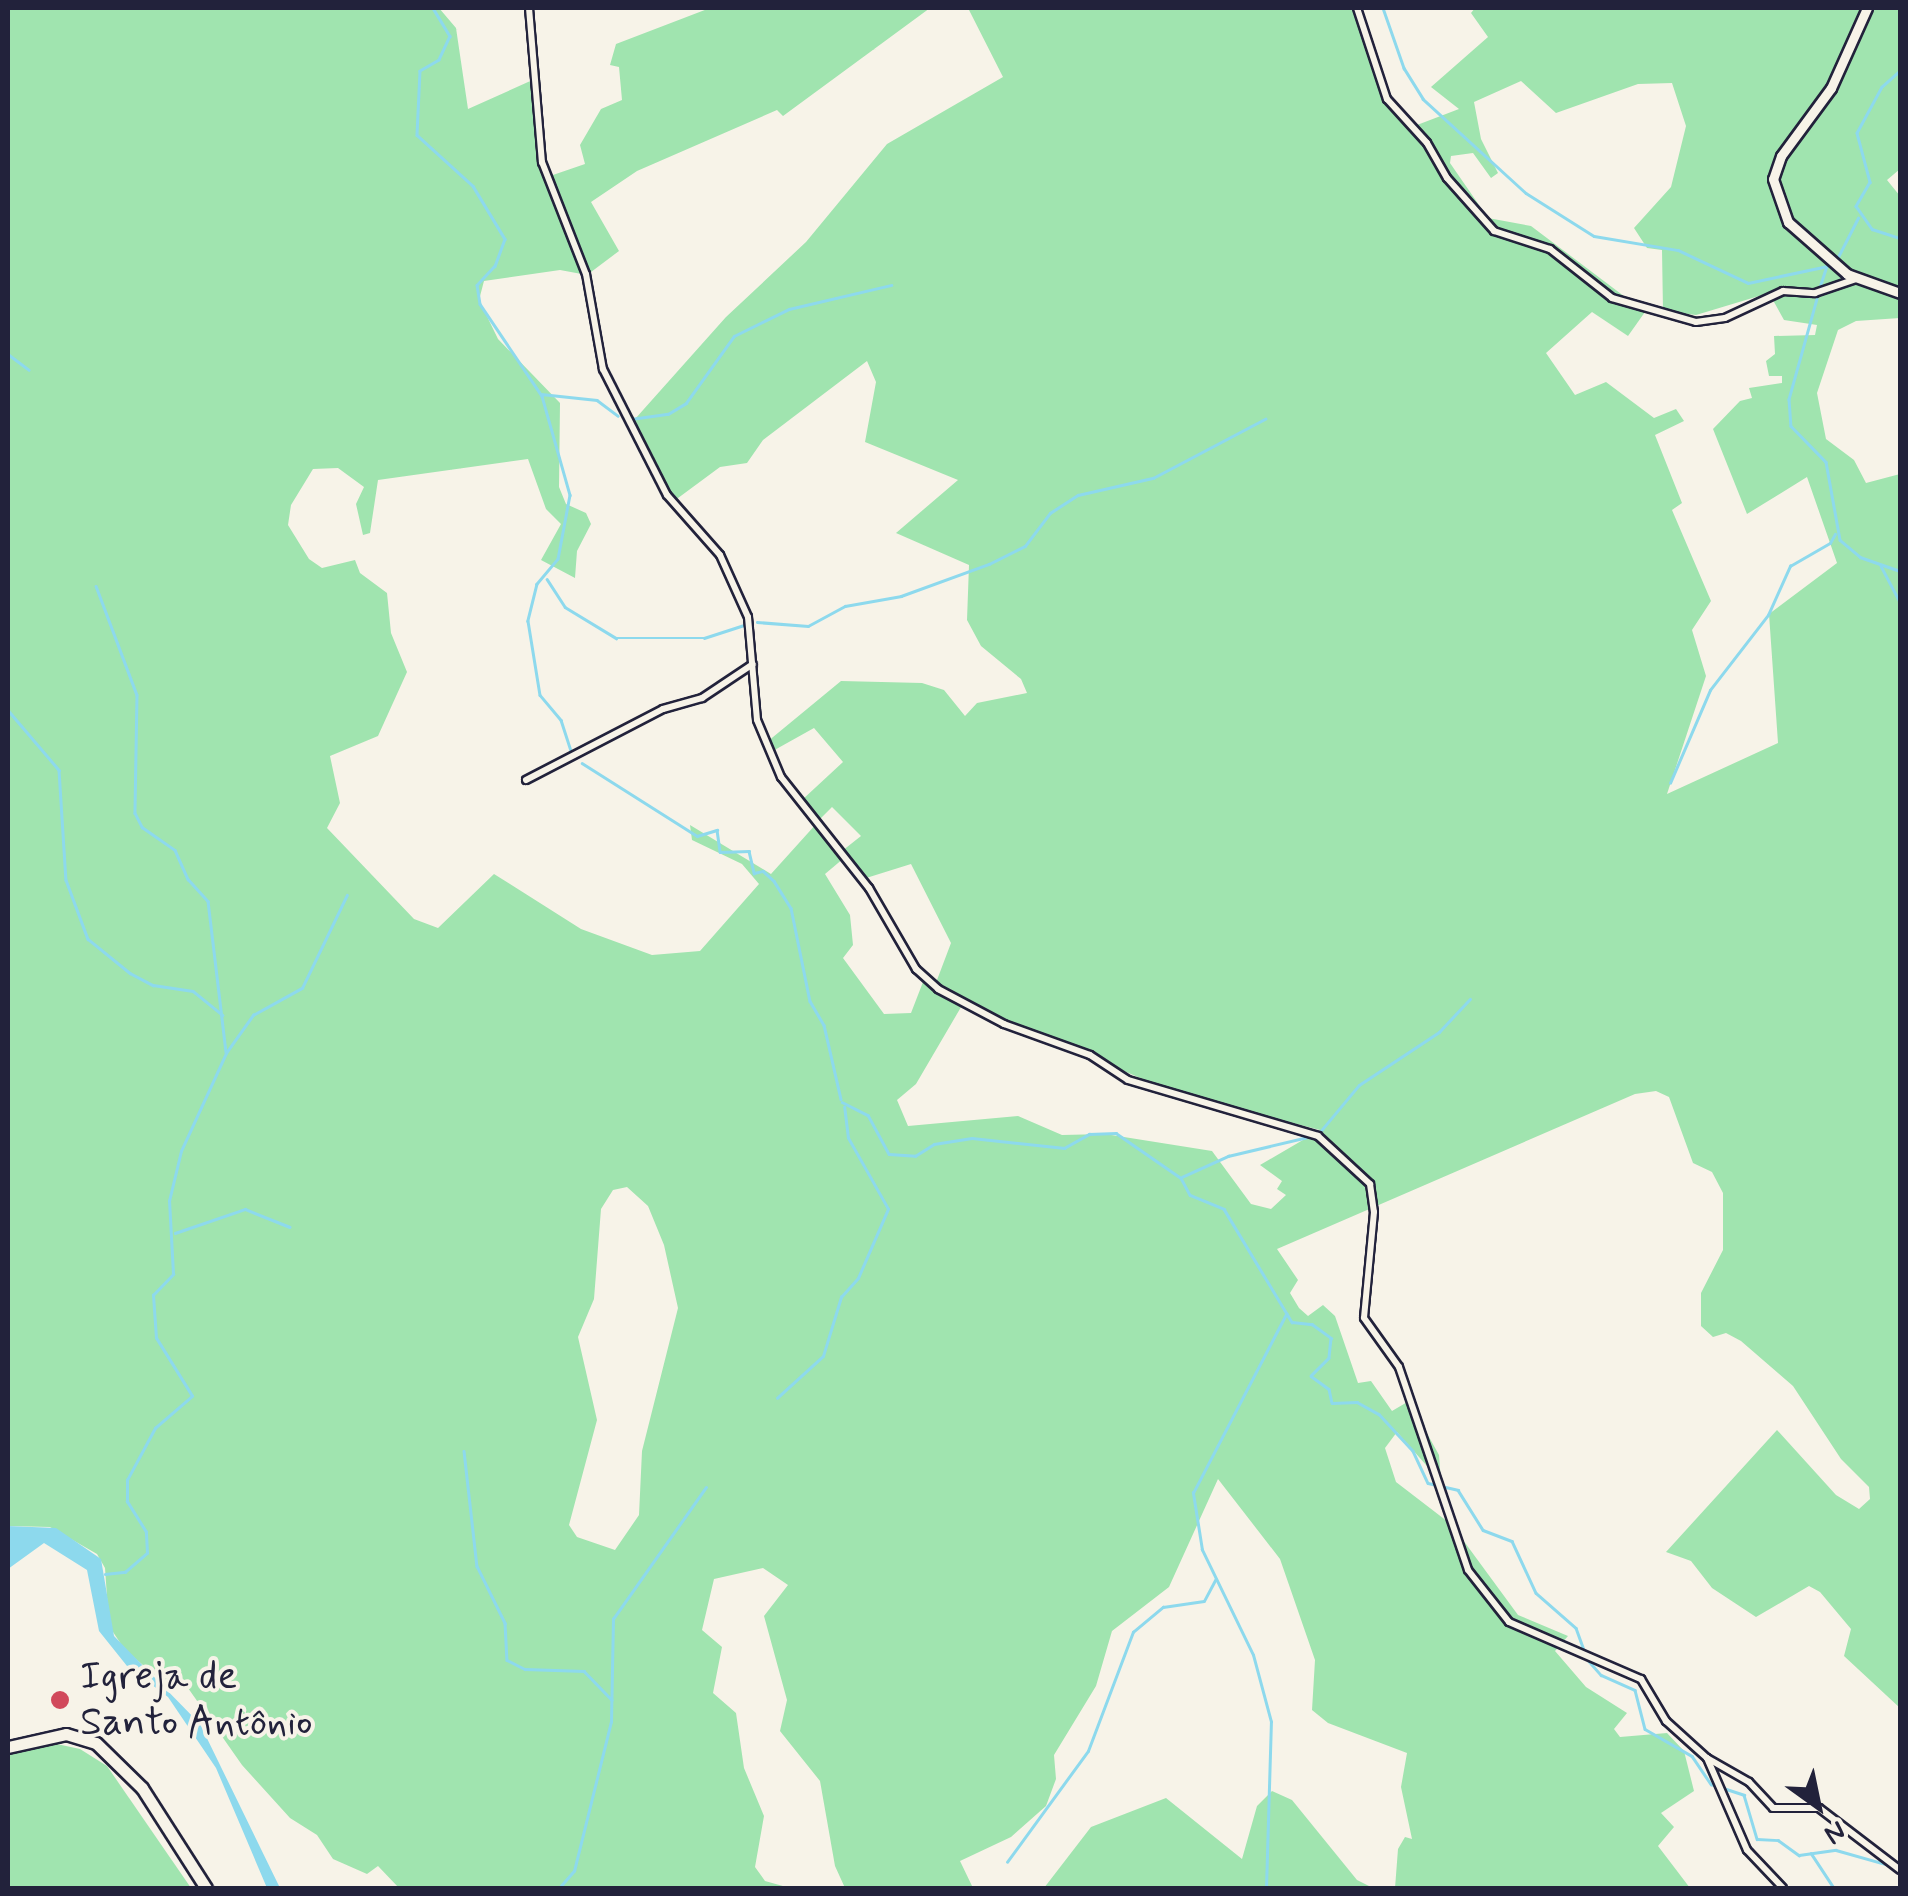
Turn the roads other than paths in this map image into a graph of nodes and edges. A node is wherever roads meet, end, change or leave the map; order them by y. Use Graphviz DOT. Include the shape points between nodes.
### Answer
graph roads {
  1 [pos="529,8"];
  2 [pos="1357,8"];
  3 [pos="1866,8"];
  4 [pos="1856,279"];
  5 [pos="1900,294"];
  6 [pos="753,664"];
  7 [pos="526,780"];
  8 [pos="8,1747"];
  9 [pos="1707,1758"];
  10 [pos="1900,1870"];
  11 [pos="206,1888"];
  12 [pos="1783,1888"];
  1 -- 6 [label="street" via="542,162 586,274 602,369 667,495 720,554 748,617"];
  2 -- 4 [label="street" via="1388,100 1427,143 1446,178 1494,231 1550,249 1612,298 1696,322 1725,318 1783,291 1816,293"];
  3 -- 4 [label="street" via="1831,88 1780,156 1774,179 1788,222"];
  4 -- 5 [label="street"];
  6 -- 7 [label="street" via="702,698 663,709"];
  6 -- 9 [label="street" via="757,720 781,777 869,888 916,969 938,988 1004,1024 1090,1054 1128,1080 1318,1136 1370,1184 1374,1212 1364,1318 1399,1367 1468,1570 1509,1622 1641,1679 1666,1720"];
  8 -- 11 [label="main road" via="66,1734 96,1743 142,1788"];
  9 -- 10 [label="street" via="1749,1782 1773,1808 1819,1808"];
  9 -- 12 [label="street" via="1746,1850"];
}
